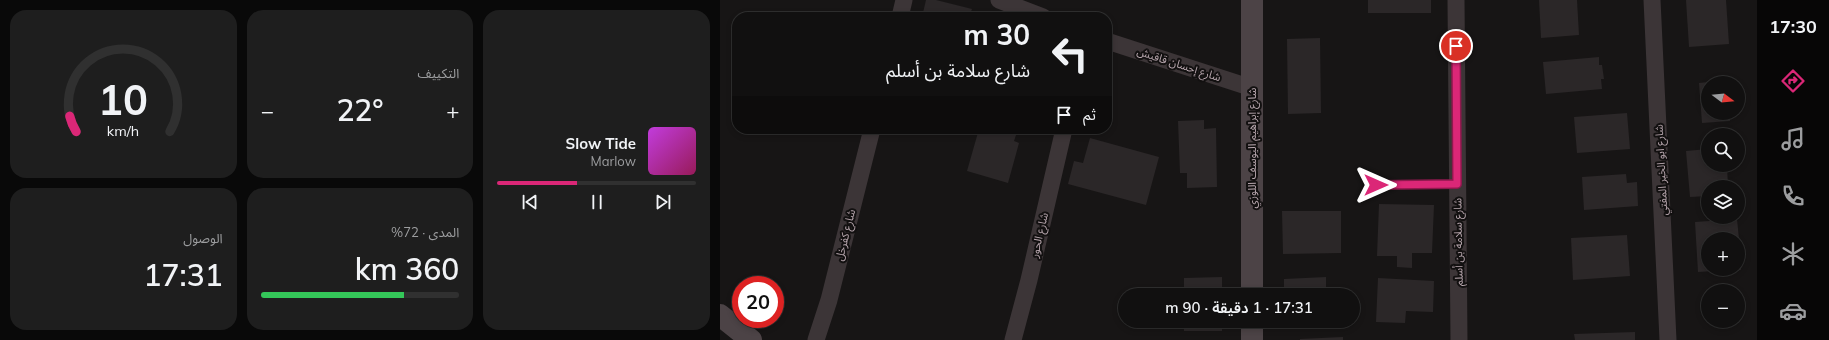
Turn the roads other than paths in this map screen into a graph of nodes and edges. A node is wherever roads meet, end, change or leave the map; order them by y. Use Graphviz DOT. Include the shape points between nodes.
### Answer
graph roads {
  1 [pos="904,0"];
  2 [pos="1000,0"];
  3 [pos="1252,0"];
  4 [pos="1456,0"];
  5 [pos="1652,0"];
  6 [pos="901,12"];
  7 [pos="1030,12"];
  8 [pos="1112,43"];
  9 [pos="1252,88"];
  10 [pos="871,134"];
  11 [pos="1063,134"];
  12 [pos="1457,184"];
  13 [pos="1376,185"];
  14 [pos="1252,288"];
  15 [pos="720,315"];
  16 [pos="1252,328"];
  17 [pos="751,340"];
  18 [pos="816,340"];
  19 [pos="1013,340"];
  20 [pos="1252,340"];
  21 [pos="1459,340"];
  22 [pos="1668,340"];
  1 -- 6 [label="street"];
  2 -- 7 [label="street"];
  3 -- 9 [label="street, شارع إبراهيم اليوسف اللوزي"];
  4 -- 12 [label="street, شارع سلامة بن أسلم"];
  5 -- 22 [label="street, شارع ابو الخير المفتي"];
  8 -- 9 [label="street, شارع إحسان قاقيش"];
  9 -- 14 [label="street, شارع إبراهيم اليوسف اللوزي"];
  10 -- 18 [label="street, شارع كفرخل" via="829,300"];
  11 -- 19 [label="street, شارع الحور"];
  12 -- 13 [label="lane"];
  12 -- 21 [label="street, شارع سلامة بن أسلم"];
  15 -- 17 [label="street"];
  16 -- 20 [label="street"];
}
